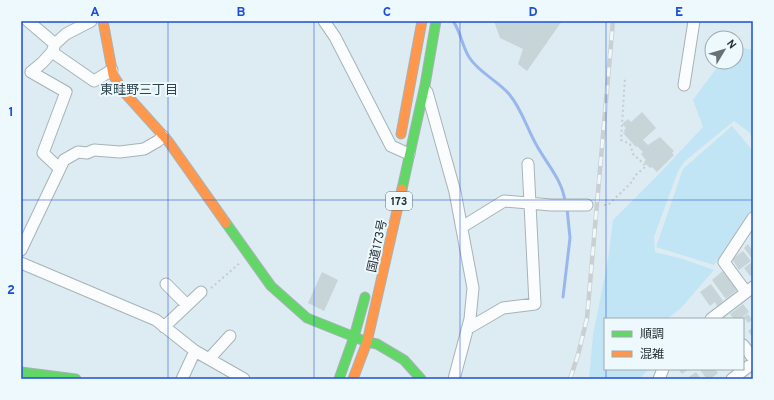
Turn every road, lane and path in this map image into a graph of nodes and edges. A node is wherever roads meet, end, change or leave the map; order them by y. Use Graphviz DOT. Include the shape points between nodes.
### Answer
graph roads {
  1 [pos="28,21"];
  2 [pos="90,21"];
  3 [pos="103,21"];
  4 [pos="324,21"];
  5 [pos="422,21"];
  6 [pos="436,21"];
  7 [pos="694,21"];
  8 [pos="54,48"];
  9 [pos="112,70"];
  10 [pos="625,78"];
  11 [pos="684,85"];
  12 [pos="425,86"];
  13 [pos="163,136"];
  14 [pos="398,153"];
  15 [pos="410,154"];
  16 [pos="528,164"];
  17 [pos="60,168"];
  18 [pos="529,204"];
  19 [pos="587,205"];
  20 [pos="604,205"];
  21 [pos="753,218"];
  22 [pos="462,227"];
  23 [pos="21,250"];
  24 [pos="249,256"];
  25 [pos="21,263"];
  26 [pos="166,284"];
  27 [pos="750,290"];
  28 [pos="367,291"];
  29 [pos="201,292"];
  30 [pos="188,305"];
  31 [pos="718,317"];
  32 [pos="164,327"];
  33 [pos="467,329"];
  34 [pos="230,336"];
  35 [pos="354,337"];
  36 [pos="367,342"];
  37 [pos="744,346"];
  38 [pos="195,351"];
  39 [pos="753,358"];
  40 [pos="209,359"];
  41 [pos="753,363"];
  42 [pos="744,370"];
  43 [pos="744,370"];
  44 [pos="21,372"];
  45 [pos="76,379"];
  46 [pos="182,379"];
  47 [pos="244,379"];
  48 [pos="339,379"];
  49 [pos="353,379"];
  50 [pos="421,379"];
  51 [pos="454,379"];
  52 [pos="732,379"];
  1 -- 8 [label="street"];
  2 -- 8 [label="street" via="66,34"];
  3 -- 9 [label="main road"];
  4 -- 14 [label="street" via="335,37 391,146"];
  5 -- 14 [label="main road"];
  6 -- 12 [label="main road, 国道173号 / 173"];
  7 -- 11 [label="street"];
  8 -- 9 [label="street" via="94,81"];
  8 -- 17 [label="street" via="31,72 66,92 43,153"];
  9 -- 13 [label="main road" via="124,92"];
  10 -- 20 [label="path" via="621,140 630,144 633,154 646,166 608,205"];
  12 -- 15 [label="main road, 国道173号 / 173"];
  12 -- 22 [label="street" via="455,192"];
  13 -- 17 [label="street" via="144,149 78,152 64,160"];
  13 -- 24 [label="main road"];
  14 -- 15 [label="street"];
  15 -- 36 [label="main road, 国道173号 / 173"];
  16 -- 18 [label="street"];
  17 -- 23 [label="street"];
  18 -- 19 [label="street"];
  18 -- 22 [label="street" via="504,201"];
  18 -- 33 [label="street" via="535,304 502,308"];
  21 -- 27 [label="street" via="724,262"];
  22 -- 33 [label="street" via="473,288"];
  24 -- 29 [label="path" via="204,295"];
  24 -- 35 [label="main road" via="271,286 307,318"];
  25 -- 32 [label="street" via="156,320"];
  26 -- 30 [label="street"];
  27 -- 31 [label="street"];
  28 -- 35 [label="main road"];
  29 -- 30 [label="street"];
  30 -- 32 [label="street"];
  32 -- 38 [label="street"];
  33 -- 51 [label="street"];
  34 -- 40 [label="street"];
  35 -- 36 [label="main road"];
  35 -- 48 [label="main road"];
  36 -- 49 [label="main road, 国道173号 / 173"];
  36 -- 50 [label="main road" via="377,344 404,360"];
  37 -- 39 [label="street"];
  38 -- 40 [label="street"];
  38 -- 46 [label="street"];
  40 -- 47 [label="street"];
  41 -- 42 [label="street"];
  43 -- 52 [label="street"];
  44 -- 45 [label="main road"];
}
